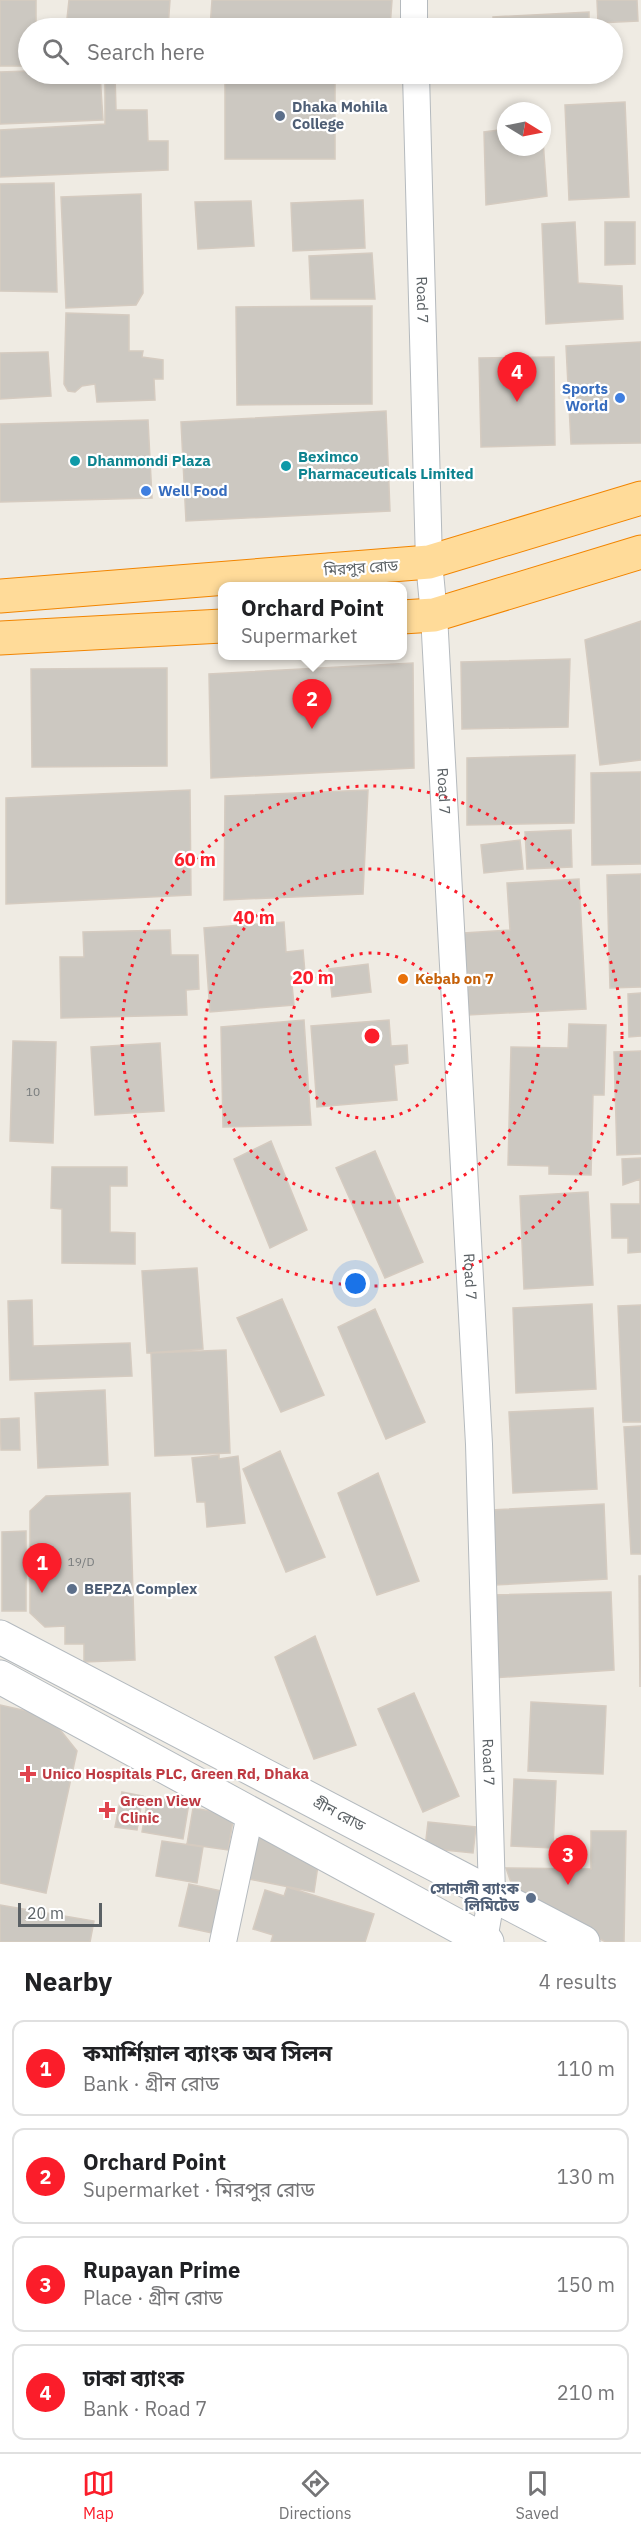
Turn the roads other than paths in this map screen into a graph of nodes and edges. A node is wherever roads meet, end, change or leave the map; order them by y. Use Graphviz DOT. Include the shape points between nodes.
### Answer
graph roads {
  1 [pos="414,0"];
  2 [pos="414,18"];
  3 [pos="416,84"];
  4 [pos="641,498"];
  5 [pos="641,552"];
  6 [pos="429,562"];
  7 [pos="0,596"];
  8 [pos="434,615"];
  9 [pos="407,617"];
  10 [pos="218,626"];
  11 [pos="0,638"];
  12 [pos="0,1637"];
  13 [pos="0,1677"];
  14 [pos="250,1815"];
  15 [pos="492,1894"];
  16 [pos="485,1941"];
  17 [pos="223,1942"];
  18 [pos="583,1942"];
  1 -- 2 [label="street"];
  3 -- 6 [label="street, Road 7"];
  4 -- 6 [label="highway, মিরপুর রোড"];
  5 -- 8 [label="highway"];
  6 -- 7 [label="highway, মিরপুর রোড"];
  6 -- 8 [label="street, Road 7"];
  8 -- 9 [label="highway"];
  8 -- 15 [label="street, Road 7" via="479,1444"];
  10 -- 11 [label="highway"];
  12 -- 15 [label="main road, গ্রীন রোড"];
  13 -- 14 [label="main road"];
  14 -- 16 [label="main road"];
  14 -- 17 [label="street"];
  15 -- 16 [label="street, Road 7"];
  15 -- 18 [label="main road, গ্রীন রোড"];
}
